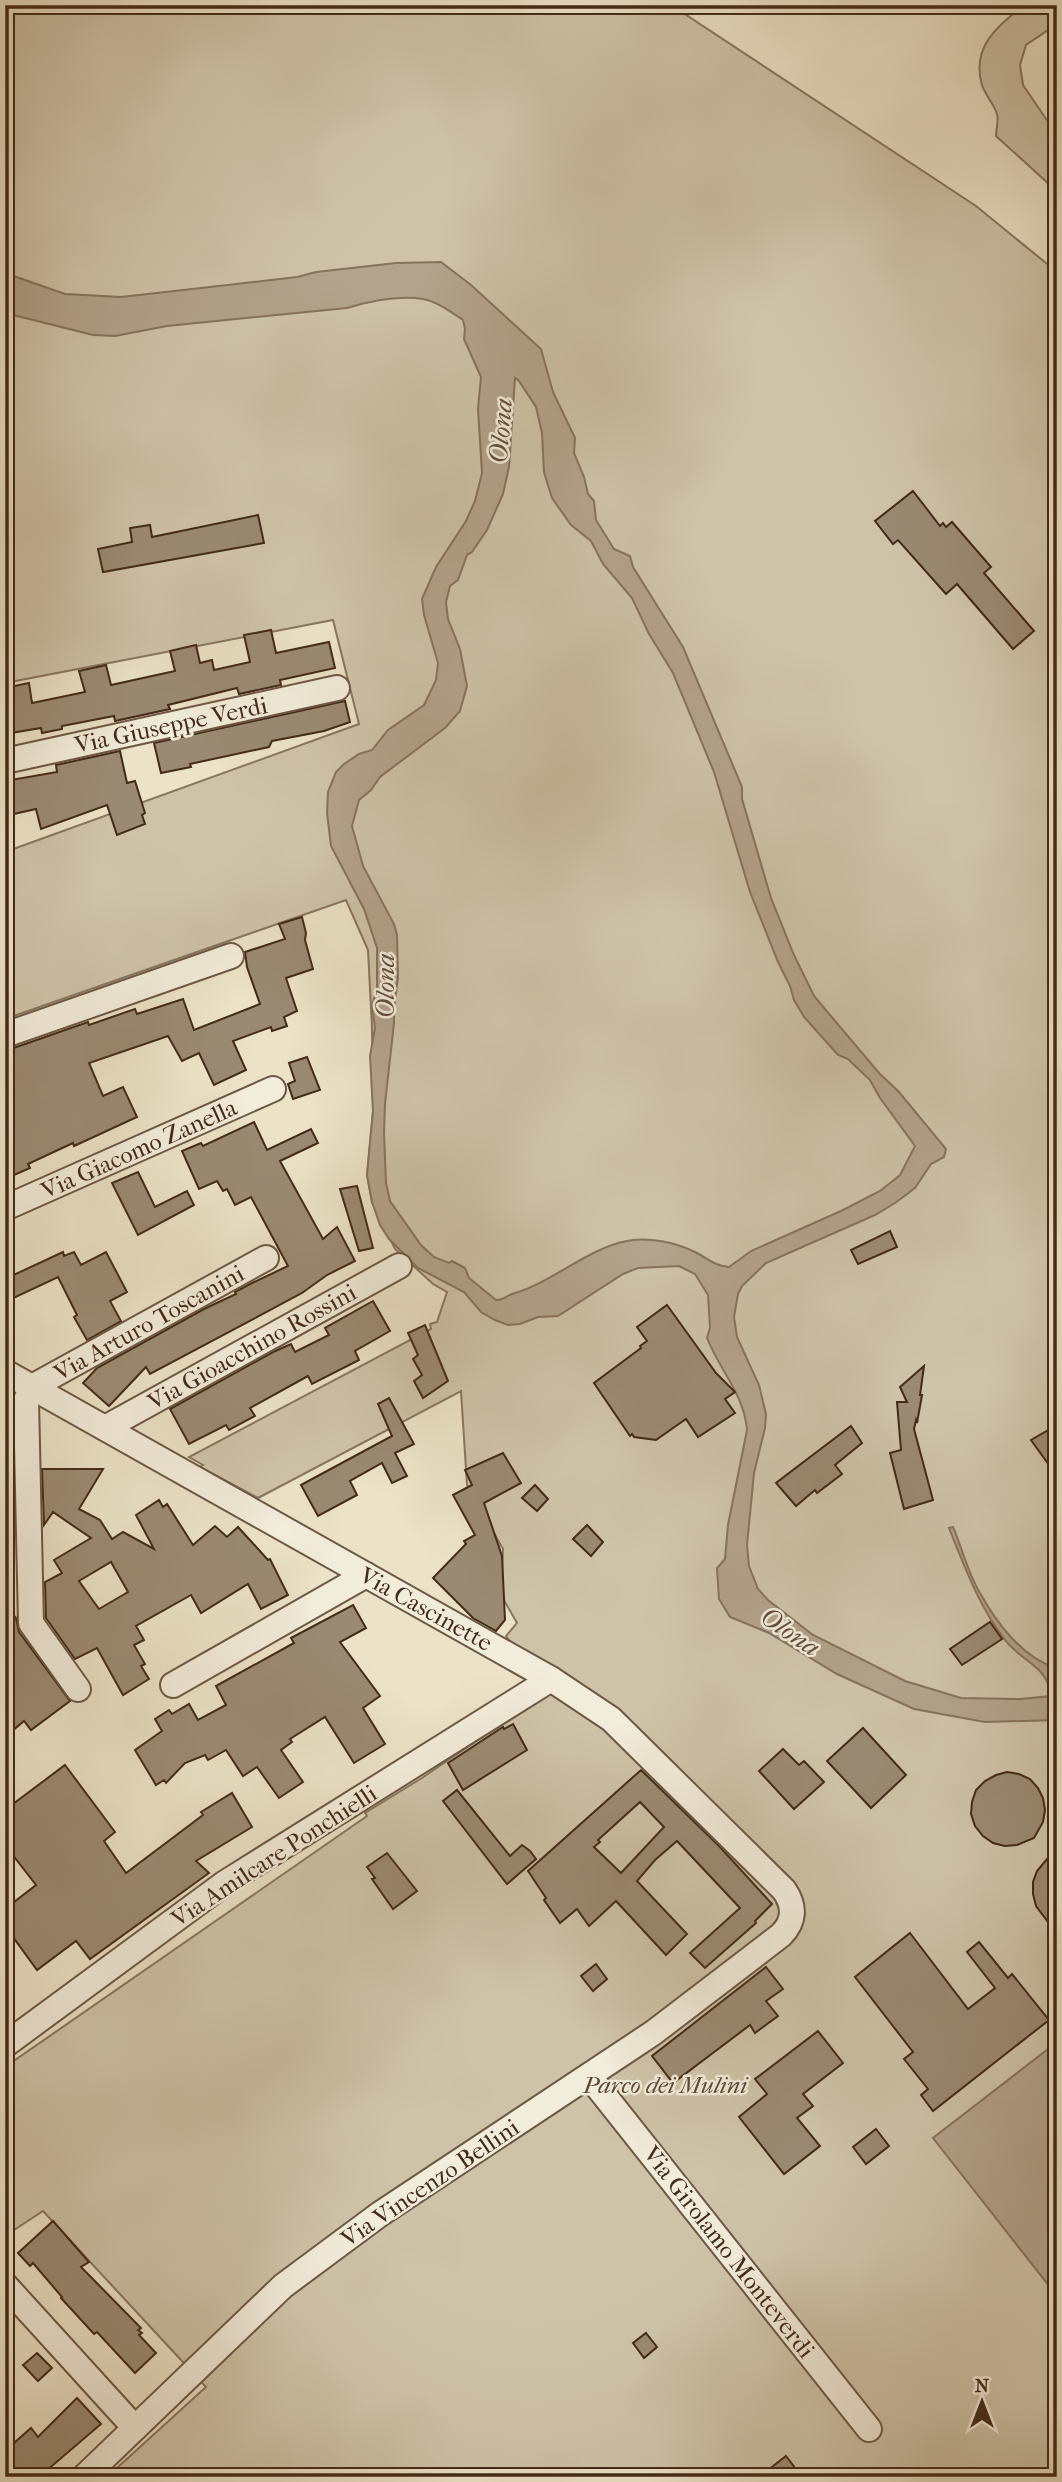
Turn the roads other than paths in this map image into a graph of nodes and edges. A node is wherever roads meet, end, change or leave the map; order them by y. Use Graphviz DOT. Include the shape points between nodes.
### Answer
graph roads {
  1 [pos="337,688"];
  2 [pos="5,761"];
  3 [pos="230,956"];
  4 [pos="5,1035"];
  5 [pos="273,1089"];
  6 [pos="5,1208"];
  7 [pos="266,1258"];
  8 [pos="399,1266"];
  9 [pos="5,1371"];
  10 [pos="32,1387"];
  11 [pos="105,1427"];
  12 [pos="366,1575"];
  13 [pos="551,1679"];
  14 [pos="173,1685"];
  15 [pos="78,1689"];
  16 [pos="793,1914"];
  17 [pos="5,2045"];
  18 [pos="589,2076"];
  19 [pos="5,2285"];
  20 [pos="135,2428"];
  21 [pos="869,2429"];
  22 [pos="85,2477"];
  1 -- 2 [label="street, Via Giuseppe Verdi"];
  3 -- 4 [label="street"];
  5 -- 6 [label="street, Via Giacomo Zanella"];
  7 -- 10 [label="street, Via Arturo Toscanini"];
  8 -- 11 [label="street, Via Gioacchino Rossini"];
  9 -- 10 [label="street, Via Cascinette"];
  10 -- 11 [label="street, Via Cascinette"];
  10 -- 15 [label="street" via="26,1400 31,1623"];
  11 -- 12 [label="street, Via Cascinette"];
  12 -- 13 [label="street, Via Cascinette"];
  12 -- 14 [label="street"];
  13 -- 16 [label="street, Via Cascinette" via="611,1719 784,1891"];
  13 -- 17 [label="street, Via Amilcare Ponchielli" via="225,1883"];
  16 -- 18 [label="street, Via Vincenzo Bellini" via="781,1935"];
  18 -- 20 [label="street, Via Vincenzo Bellini" via="380,2214 283,2286"];
  18 -- 21 [label="street, Via Girolamo Monteverdi"];
  19 -- 20 [label="street"];
  20 -- 22 [label="street, Via Vincenzo Bellini"];
}
